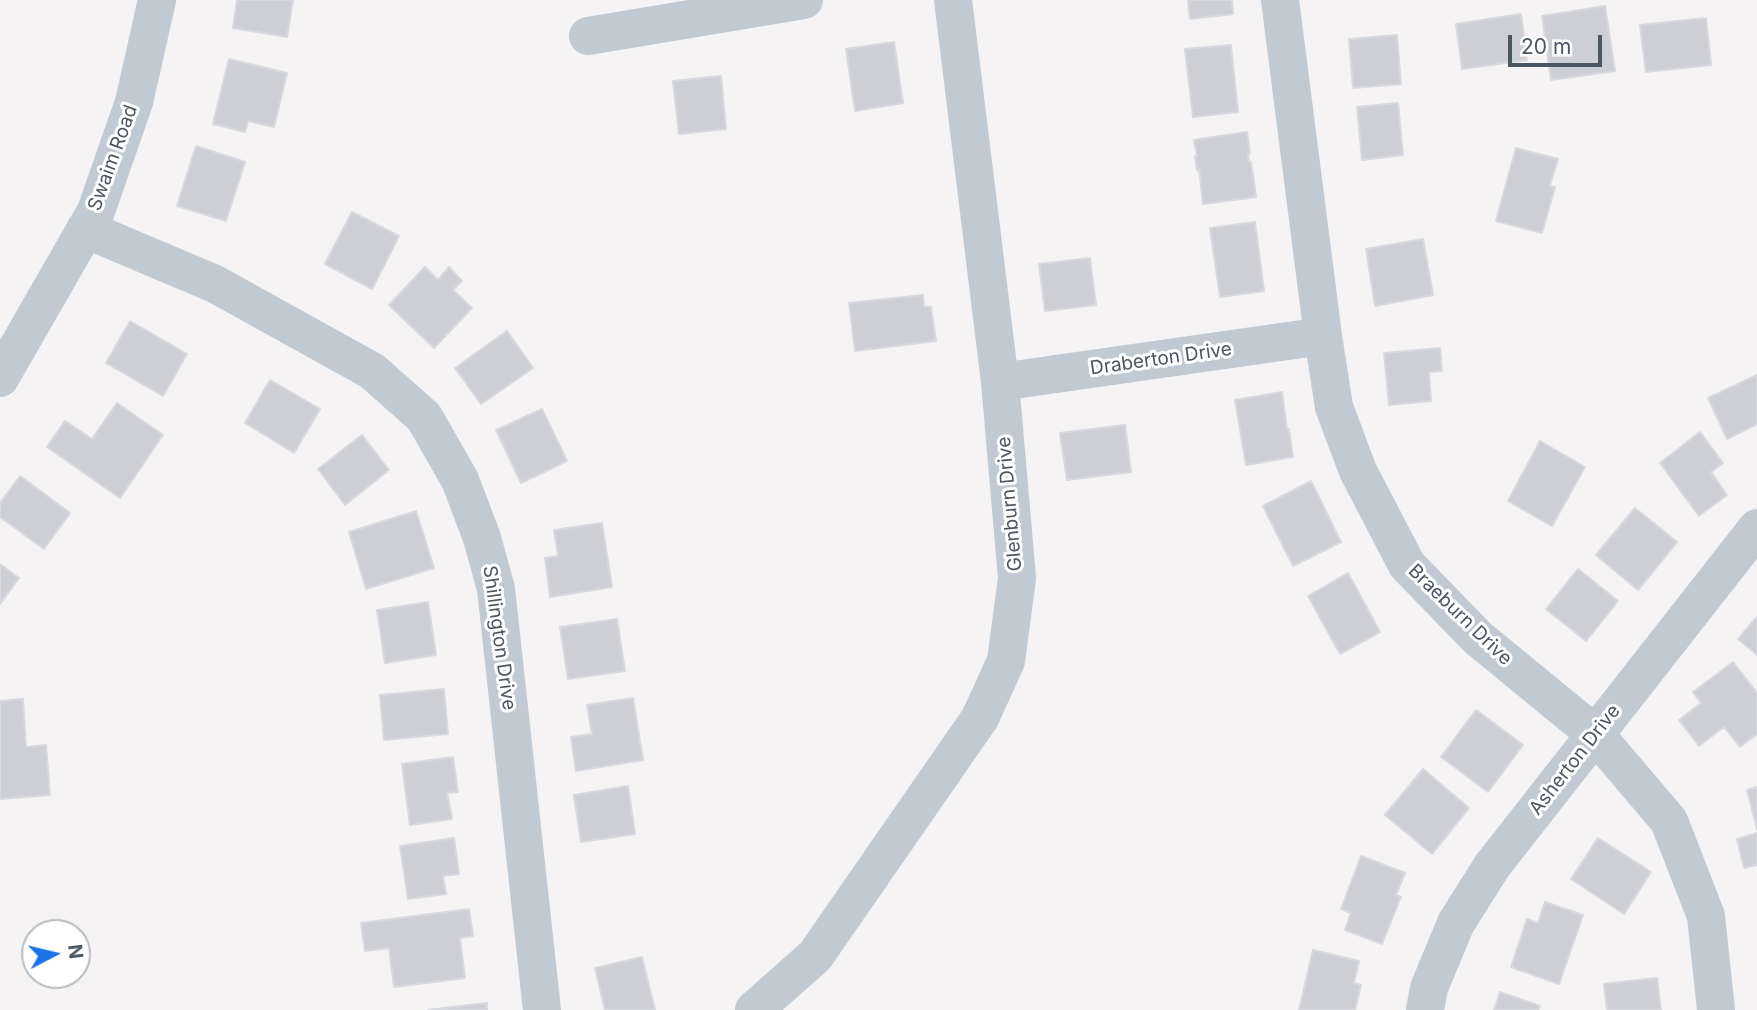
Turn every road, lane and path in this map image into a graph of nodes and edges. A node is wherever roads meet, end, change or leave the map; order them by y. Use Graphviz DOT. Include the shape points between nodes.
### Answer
graph roads {
  1 [pos="157,0"];
  2 [pos="804,0"];
  3 [pos="953,0"];
  4 [pos="1280,0"];
  5 [pos="588,36"];
  6 [pos="85,229"];
  7 [pos="1323,336"];
  8 [pos="0,378"];
  9 [pos="1000,382"];
  10 [pos="1757,528"];
  11 [pos="1595,734"];
  12 [pos="542,1010"];
  13 [pos="754,1010"];
  14 [pos="1425,1010"];
  15 [pos="1716,1010"];
  1 -- 6 [label="street, Swaim Road" via="134,102 96,211"];
  2 -- 5 [label="street"];
  3 -- 9 [label="street, Glenburn Drive"];
  4 -- 7 [label="street, Braeburn Drive"];
  6 -- 8 [label="street, Swaim Road"];
  6 -- 12 [label="street, Shillington Drive" via="228,290 372,371 424,416 460,480 496,589"];
  7 -- 9 [label="street, Draberton Drive"];
  7 -- 11 [label="street, Braeburn Drive" via="1334,407 1348,446 1407,565 1478,638"];
  9 -- 13 [label="street, Glenburn Drive" via="1017,578 1006,661 980,718 814,956"];
  10 -- 11 [label="street, Asherton Drive"];
  11 -- 14 [label="street, Asherton Drive" via="1492,866 1455,923"];
  11 -- 15 [label="street, Braeburn Drive" via="1669,821 1706,916"];
}
